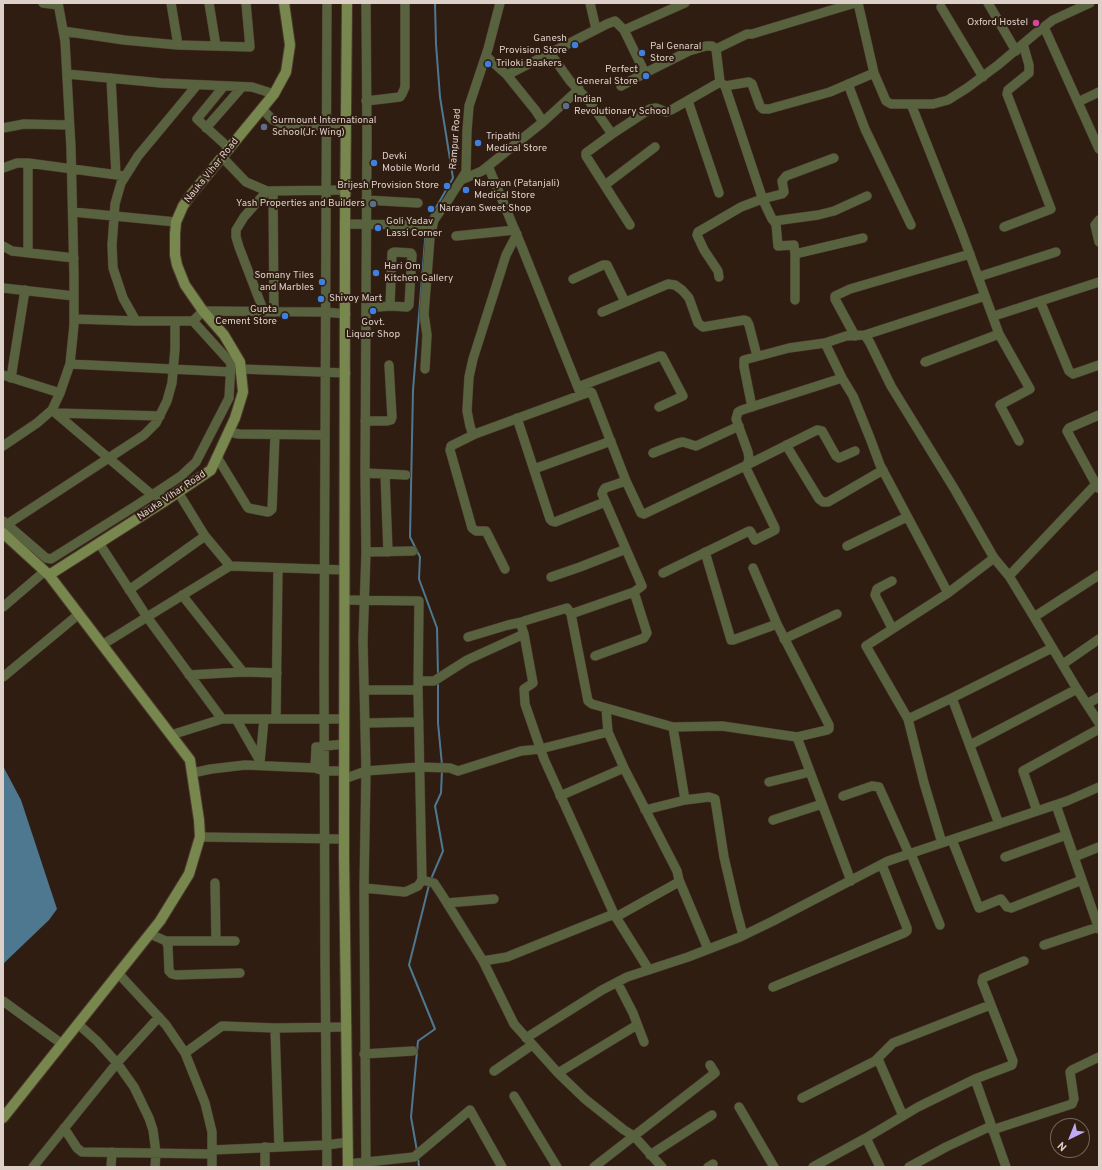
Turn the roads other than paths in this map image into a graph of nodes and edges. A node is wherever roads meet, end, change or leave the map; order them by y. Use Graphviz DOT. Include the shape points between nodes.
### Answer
graph roads {
  1 [pos="43,3"];
  2 [pos="171,3"];
  3 [pos="209,3"];
  4 [pos="246,3"];
  5 [pos="284,3"];
  6 [pos="327,3"];
  7 [pos="347,3"];
  8 [pos="366,3"];
  9 [pos="405,3"];
  10 [pos="500,3"];
  11 [pos="590,3"];
  12 [pos="685,3"];
  13 [pos="855,3"];
  14 [pos="858,3"];
  15 [pos="988,3"];
  16 [pos="1090,3"];
  17 [pos="58,4"];
  18 [pos="1073,6"];
  19 [pos="941,7"];
  20 [pos="1044,27"];
  21 [pos="596,29"];
  22 [pos="624,30"];
  23 [pos="63,31"];
  24 [pos="1023,44"];
  25 [pos="178,45"];
  26 [pos="216,46"];
  27 [pos="716,49"];
  28 [pos="1016,51"];
  29 [pos="550,53"];
  30 [pos="486,56"];
  31 [pos="645,73"];
  32 [pos="874,73"];
  33 [pos="67,74"];
  34 [pos="507,75"];
  35 [pos="983,77"];
  36 [pos="112,78"];
  37 [pos="197,84"];
  38 [pos="723,84"];
  39 [pos="848,84"];
  40 [pos="224,86"];
  41 [pos="621,86"];
  42 [pos="242,87"];
  43 [pos="579,90"];
  44 [pos="1099,92"];
  45 [pos="274,94"];
  46 [pos="366,101"];
  47 [pos="688,101"];
  48 [pos="1078,102"];
  49 [pos="911,104"];
  50 [pos="262,109"];
  51 [pos="543,122"];
  52 [pos="69,125"];
  53 [pos="326,126"];
  54 [pos="346,126"];
  55 [pos="3,128"];
  56 [pos="206,128"];
  57 [pos="612,134"];
  58 [pos="655,147"];
  59 [pos="230,149"];
  60 [pos="1099,149"];
  61 [pos="223,158"];
  62 [pos="834,158"];
  63 [pos="28,163"];
  64 [pos="488,166"];
  65 [pos="3,168"];
  66 [pos="71,169"];
  67 [pos="121,175"];
  68 [pos="462,180"];
  69 [pos="605,185"];
  70 [pos="326,190"];
  71 [pos="346,190"];
  72 [pos="270,191"];
  73 [pos="719,193"];
  74 [pos="867,196"];
  75 [pos="762,199"];
  76 [pos="366,200"];
  77 [pos="418,203"];
  78 [pos="73,212"];
  79 [pos="114,216"];
  80 [pos="1099,220"];
  81 [pos="774,221"];
  82 [pos="176,222"];
  83 [pos="430,222"];
  84 [pos="345,224"];
  85 [pos="366,224"];
  86 [pos="630,225"];
  87 [pos="911,225"];
  88 [pos="1004,227"];
  89 [pos="516,232"];
  90 [pos="456,236"];
  91 [pos="863,238"];
  92 [pos="1099,242"];
  93 [pos="3,246"];
  94 [pos="1056,252"];
  95 [pos="28,253"];
  96 [pos="795,254"];
  97 [pos="970,254"];
  98 [pos="74,258"];
  99 [pos="719,277"];
  100 [pos="978,277"];
  101 [pos="573,278"];
  102 [pos="1099,282"];
  103 [pos="3,288"];
  104 [pos="24,290"];
  105 [pos="74,296"];
  106 [pos="985,296"];
  107 [pos="795,300"];
  108 [pos="1040,301"];
  109 [pos="625,302"];
  110 [pos="390,306"];
  111 [pos="366,308"];
  112 [pos="203,311"];
  113 [pos="264,312"];
  114 [pos="274,312"];
  115 [pos="325,312"];
  116 [pos="602,312"];
  117 [pos="346,314"];
  118 [pos="994,316"];
  119 [pos="74,319"];
  120 [pos="136,321"];
  121 [pos="175,321"];
  122 [pos="193,321"];
  123 [pos="1000,334"];
  124 [pos="865,335"];
  125 [pos="855,336"];
  126 [pos="825,343"];
  127 [pos="758,356"];
  128 [pos="925,362"];
  129 [pos="70,364"];
  130 [pos="389,365"];
  131 [pos="1099,365"];
  132 [pos="173,369"];
  133 [pos="241,369"];
  134 [pos="426,369"];
  135 [pos="230,372"];
  136 [pos="325,372"];
  137 [pos="346,373"];
  138 [pos="7,376"];
  139 [pos="842,378"];
  140 [pos="580,391"];
  141 [pos="60,392"];
  142 [pos="658,407"];
  143 [pos="752,407"];
  144 [pos="54,412"];
  145 [pos="1099,415"];
  146 [pos="160,416"];
  147 [pos="517,418"];
  148 [pos="365,421"];
  149 [pos="739,426"];
  150 [pos="229,432"];
  151 [pos="275,434"];
  152 [pos="475,434"];
  153 [pos="325,435"];
  154 [pos="1019,440"];
  155 [pos="610,441"];
  156 [pos="786,445"];
  157 [pos="3,446"];
  158 [pos="855,451"];
  159 [pos="653,453"];
  160 [pos="217,457"];
  161 [pos="108,459"];
  162 [pos="196,462"];
  163 [pos="746,465"];
  164 [pos="534,469"];
  165 [pos="211,470"];
  166 [pos="882,470"];
  167 [pos="365,473"];
  168 [pos="385,474"];
  169 [pos="406,475"];
  170 [pos="626,481"];
  171 [pos="1098,487"];
  172 [pos="152,495"];
  173 [pos="175,495"];
  174 [pos="605,502"];
  175 [pos="907,517"];
  176 [pos="4,527"];
  177 [pos="205,536"];
  178 [pos="99,544"];
  179 [pos="847,546"];
  180 [pos="626,549"];
  181 [pos="413,551"];
  182 [pos="366,552"];
  183 [pos="388,552"];
  184 [pos="705,552"];
  185 [pos="994,558"];
  186 [pos="230,566"];
  187 [pos="753,568"];
  188 [pos="278,569"];
  189 [pos="324,569"];
  190 [pos="505,569"];
  191 [pos="345,570"];
  192 [pos="47,573"];
  193 [pos="663,573"];
  194 [pos="1099,575"];
  195 [pos="1009,576"];
  196 [pos="551,577"];
  197 [pos="892,581"];
  198 [pos="129,590"];
  199 [pos="634,592"];
  200 [pos="948,592"];
  201 [pos="182,596"];
  202 [pos="345,600"];
  203 [pos="364,601"];
  204 [pos="3,607"];
  205 [pos="79,614"];
  206 [pos="571,614"];
  207 [pos="837,614"];
  208 [pos="1034,616"];
  209 [pos="147,617"];
  210 [pos="522,622"];
  211 [pos="777,624"];
  212 [pos="892,628"];
  213 [pos="524,634"];
  214 [pos="468,637"];
  215 [pos="784,639"];
  216 [pos="1099,639"];
  217 [pos="102,645"];
  218 [pos="1052,648"];
  219 [pos="595,656"];
  220 [pos="1063,664"];
  221 [pos="243,672"];
  222 [pos="277,673"];
  223 [pos="189,674"];
  224 [pos="3,677"];
  225 [pos="418,685"];
  226 [pos="1077,688"];
  227 [pos="364,690"];
  228 [pos="1099,697"];
  229 [pos="952,698"];
  230 [pos="1087,704"];
  231 [pos="606,708"];
  232 [pos="222,719"];
  233 [pos="236,719"];
  234 [pos="264,719"];
  235 [pos="276,719"];
  236 [pos="908,719"];
  237 [pos="324,720"];
  238 [pos="344,720"];
  239 [pos="419,722"];
  240 [pos="1099,723"];
  241 [pos="365,724"];
  242 [pos="673,727"];
  243 [pos="1099,729"];
  244 [pos="608,732"];
  245 [pos="171,735"];
  246 [pos="797,737"];
  247 [pos="344,744"];
  248 [pos="970,745"];
  249 [pos="324,747"];
  250 [pos="540,749"];
  251 [pos="260,764"];
  252 [pos="419,767"];
  253 [pos="315,768"];
  254 [pos="624,768"];
  255 [pos="324,771"];
  256 [pos="366,771"];
  257 [pos="810,772"];
  258 [pos="192,773"];
  259 [pos="344,775"];
  260 [pos="769,782"];
  261 [pos="1099,786"];
  262 [pos="560,796"];
  263 [pos="843,796"];
  264 [pos="685,800"];
  265 [pos="822,804"];
  266 [pos="1056,805"];
  267 [pos="646,810"];
  268 [pos="1037,811"];
  269 [pos="773,820"];
  270 [pos="999,824"];
  271 [pos="1066,835"];
  272 [pos="200,838"];
  273 [pos="324,839"];
  274 [pos="344,839"];
  275 [pos="952,840"];
  276 [pos="942,843"];
  277 [pos="1099,847"];
  278 [pos="910,854"];
  279 [pos="1074,856"];
  280 [pos="1005,857"];
  281 [pos="882,865"];
  282 [pos="679,880"];
  283 [pos="1082,880"];
  284 [pos="851,881"];
  285 [pos="428,882"];
  286 [pos="215,884"];
  287 [pos="364,888"];
  288 [pos="494,899"];
  289 [pos="447,903"];
  290 [pos="615,916"];
  291 [pos="940,925"];
  292 [pos="1098,928"];
  293 [pos="150,934"];
  294 [pos="743,935"];
  295 [pos="166,941"];
  296 [pos="216,941"];
  297 [pos="236,941"];
  298 [pos="1044,945"];
  299 [pos="708,949"];
  300 [pos="1024,961"];
  301 [pos="483,962"];
  302 [pos="649,970"];
  303 [pos="118,973"];
  304 [pos="240,973"];
  305 [pos="617,982"];
  306 [pos="773,987"];
  307 [pos="3,1001"];
  308 [pos="990,1005"];
  309 [pos="159,1017"];
  310 [pos="78,1024"];
  311 [pos="638,1025"];
  312 [pos="346,1027"];
  313 [pos="275,1028"];
  314 [pos="326,1028"];
  315 [pos="529,1041"];
  316 [pos="644,1042"];
  317 [pos="62,1044"];
  318 [pos="413,1051"];
  319 [pos="185,1053"];
  320 [pos="364,1054"];
  321 [pos="1099,1057"];
  322 [pos="878,1059"];
  323 [pos="117,1063"];
  324 [pos="710,1065"];
  325 [pos="494,1071"];
  326 [pos="558,1073"];
  327 [pos="976,1079"];
  328 [pos="514,1096"];
  329 [pos="802,1098"];
  330 [pos="739,1108"];
  331 [pos="712,1115"];
  332 [pos="903,1116"];
  333 [pos="3,1118"];
  334 [pos="64,1128"];
  335 [pos="992,1128"];
  336 [pos="634,1136"];
  337 [pos="866,1138"];
  338 [pos="348,1142"];
  339 [pos="327,1145"];
  340 [pos="265,1147"];
  341 [pos="278,1147"];
  342 [pos="112,1152"];
  343 [pos="156,1152"];
  344 [pos="212,1152"];
  345 [pos="650,1155"];
  346 [pos="348,1165"];
  347 [pos="366,1165"];
  348 [pos="32,1167"];
  349 [pos="111,1167"];
  350 [pos="155,1167"];
  351 [pos="212,1167"];
  352 [pos="265,1167"];
  353 [pos="328,1167"];
  354 [pos="502,1167"];
  355 [pos="558,1167"];
  356 [pos="594,1167"];
  357 [pos="662,1167"];
  358 [pos="774,1167"];
  359 [pos="814,1167"];
  360 [pos="880,1167"];
  361 [pos="909,1167"];
  362 [pos="1006,1167"];
  1 -- 17 [label="street"];
  2 -- 25 [label="street"];
  3 -- 26 [label="street"];
  4 -- 26 [label="street" via="250,47"];
  5 -- 45 [label="street, Nauka Vihar Road" via="290,45 289,59 286,72"];
  6 -- 53 [label="street"];
  7 -- 54 [label="street"];
  8 -- 46 [label="street"];
  9 -- 46 [label="street" via="405,87 400,96"];
  10 -- 30 [label="street, Rampur Road"];
  11 -- 21 [label="street"];
  12 -- 22 [label="street"];
  13 -- 27 [label="street" via="747,34"];
  14 -- 32 [label="street"];
  15 -- 28 [label="street"];
  16 -- 18 [label="street"];
  17 -- 23 [label="street"];
  18 -- 20 [label="street"];
  19 -- 35 [label="street"];
  20 -- 24 [label="street"];
  20 -- 48 [label="street"];
  21 -- 22 [label="street" via="615,21"];
  21 -- 29 [label="street"];
  22 -- 31 [label="street"];
  23 -- 25 [label="street"];
  23 -- 33 [label="street"];
  24 -- 28 [label="street"];
  24 -- 88 [label="street" via="1030,65 1029,73 1008,90 1007,94 1051,209"];
  25 -- 26 [label="street"];
  27 -- 31 [label="street" via="706,46 689,51"];
  27 -- 38 [label="street"];
  28 -- 35 [label="street"];
  29 -- 34 [label="street"];
  29 -- 43 [label="street"];
  30 -- 34 [label="street"];
  30 -- 68 [label="street, Rampur Road" via="469,106 466,172"];
  31 -- 41 [label="street"];
  32 -- 39 [label="street"];
  32 -- 49 [label="street" via="888,103"];
  33 -- 36 [label="street"];
  33 -- 52 [label="street"];
  34 -- 51 [label="street"];
  35 -- 49 [label="street" via="948,100 933,104"];
  36 -- 37 [label="street"];
  36 -- 67 [label="street"];
  37 -- 40 [label="street"];
  37 -- 67 [label="street"];
  38 -- 39 [label="street" via="750,82 760,106 769,109 830,92"];
  38 -- 47 [label="street"];
  38 -- 75 [label="street"];
  39 -- 87 [label="street" via="865,129"];
  40 -- 42 [label="street"];
  40 -- 56 [label="street" via="197,118"];
  42 -- 45 [label="street" via="252,87"];
  42 -- 56 [label="street"];
  43 -- 51 [label="street"];
  43 -- 57 [label="street"];
  44 -- 48 [label="street"];
  45 -- 50 [label="street, Nauka Vihar Road"];
  46 -- 76 [label="street"];
  47 -- 57 [label="street" via="666,112 656,108 650,109"];
  47 -- 73 [label="street"];
  48 -- 60 [label="street"];
  49 -- 97 [label="street"];
  50 -- 53 [label="street" via="273,120 284,125"];
  50 -- 59 [label="street, Nauka Vihar Road"];
  51 -- 64 [label="street"];
  52 -- 55 [label="street" via="24,124"];
  52 -- 66 [label="street"];
  53 -- 54 [label="street"];
  53 -- 70 [label="street"];
  54 -- 71 [label="street"];
  56 -- 59 [label="street"];
  57 -- 69 [label="street" via="586,153"];
  58 -- 69 [label="street"];
  59 -- 61 [label="street, Nauka Vihar Road"];
  61 -- 72 [label="street" via="246,182"];
  61 -- 82 [label="street, Nauka Vihar Road" via="190,196"];
  62 -- 75 [label="street" via="786,176 782,181 784,194"];
  63 -- 65 [label="street" via="17,163"];
  63 -- 66 [label="street"];
  63 -- 95 [label="street"];
  64 -- 68 [label="street"];
  64 -- 89 [label="street"];
  66 -- 67 [label="street"];
  66 -- 78 [label="street"];
  67 -- 79 [label="street"];
  68 -- 83 [label="street, Rampur Road"];
  69 -- 86 [label="street"];
  70 -- 71 [label="street"];
  70 -- 72 [label="street"];
  70 -- 115 [label="street"];
  71 -- 84 [label="street"];
  72 -- 113 [label="street" via="244,217 236,230 239,247"];
  72 -- 114 [label="street"];
  74 -- 81 [label="street" via="834,211"];
  75 -- 81 [label="street"];
  75 -- 99 [label="street" via="697,233"];
  76 -- 77 [label="street"];
  76 -- 85 [label="street"];
  78 -- 79 [label="street"];
  78 -- 98 [label="street"];
  79 -- 82 [label="street"];
  79 -- 120 [label="street" via="113,268 123,298"];
  80 -- 92 [label="street" via="1095,225"];
  81 -- 96 [label="street" via="778,246 794,245"];
  82 -- 112 [label="street, Nauka Vihar Road" via="177,265 185,285"];
  83 -- 85 [label="street"];
  83 -- 134 [label="street" via="424,314 427,335"];
  84 -- 85 [label="street"];
  84 -- 117 [label="street"];
  85 -- 111 [label="street"];
  89 -- 90 [label="street"];
  89 -- 140 [label="street"];
  89 -- 152 [label="street" via="498,279 469,377 467,411 472,432"];
  91 -- 96 [label="street"];
  93 -- 95 [label="street" via="12,251"];
  94 -- 100 [label="street"];
  95 -- 98 [label="street"];
  96 -- 107 [label="street"];
  97 -- 100 [label="street"];
  97 -- 125 [label="street" via="850,289 835,296"];
  98 -- 105 [label="street"];
  100 -- 106 [label="street"];
  101 -- 109 [label="street" via="607,266"];
  102 -- 108 [label="street"];
  103 -- 104 [label="street"];
  104 -- 105 [label="street"];
  104 -- 138 [label="street"];
  105 -- 119 [label="street"];
  106 -- 118 [label="street"];
  106 -- 124 [label="street"];
  108 -- 118 [label="street"];
  108 -- 131 [label="street" via="1069,371 1073,374"];
  109 -- 116 [label="street"];
  109 -- 127 [label="street" via="668,284 675,285 689,298 698,323 703,327 747,321"];
  110 -- 110 [label="street" via="407,307 410,304 411,253 392,253"];
  110 -- 111 [label="street"];
  111 -- 148 [label="street"];
  112 -- 113 [label="street"];
  112 -- 122 [label="street"];
  112 -- 133 [label="street, Nauka Vihar Road" via="224,335 240,362"];
  113 -- 114 [label="street"];
  114 -- 115 [label="street"];
  115 -- 117 [label="street"];
  115 -- 136 [label="street"];
  117 -- 137 [label="street"];
  118 -- 123 [label="street"];
  119 -- 120 [label="street"];
  119 -- 129 [label="street"];
  120 -- 121 [label="street"];
  121 -- 122 [label="street"];
  121 -- 132 [label="street"];
  122 -- 135 [label="street" via="231,363"];
  123 -- 128 [label="street"];
  123 -- 154 [label="street" via="1030,389 1000,404"];
  124 -- 125 [label="street"];
  124 -- 185 [label="street" via="892,386"];
  125 -- 126 [label="street" via="846,336"];
  126 -- 127 [label="street"];
  126 -- 139 [label="street"];
  127 -- 143 [label="street" via="743,360"];
  129 -- 132 [label="street"];
  129 -- 141 [label="street"];
  130 -- 148 [label="street" via="392,417 388,421"];
  132 -- 135 [label="street"];
  132 -- 146 [label="street" via="172,383"];
  133 -- 136 [label="street"];
  133 -- 150 [label="street, Nauka Vihar Road" via="243,392"];
  135 -- 162 [label="street" via="229,398"];
  136 -- 137 [label="street"];
  136 -- 153 [label="street"];
  137 -- 191 [label="street"];
  138 -- 141 [label="street"];
  139 -- 143 [label="street"];
  139 -- 166 [label="street" via="853,396"];
  140 -- 142 [label="street" via="662,356 682,396"];
  140 -- 147 [label="street"];
  140 -- 155 [label="street" via="592,393"];
  141 -- 144 [label="street"];
  143 -- 149 [label="street" via="738,412 736,419"];
  144 -- 146 [label="street"];
  144 -- 157 [label="street"];
  144 -- 161 [label="street"];
  145 -- 171 [label="street" via="1067,431"];
  146 -- 161 [label="street" via="144,436"];
  147 -- 152 [label="street"];
  147 -- 164 [label="street"];
  148 -- 167 [label="street"];
  149 -- 159 [label="street" via="696,446 683,442"];
  149 -- 163 [label="street" via="748,452 749,459"];
  150 -- 151 [label="street"];
  150 -- 160 [label="street, Nauka Vihar Road"];
  151 -- 153 [label="street"];
  151 -- 160 [label="street" via="272,509 268,512 248,508"];
  152 -- 190 [label="street" via="451,446 450,450 472,528 488,533"];
  153 -- 189 [label="street"];
  155 -- 164 [label="street"];
  155 -- 170 [label="street"];
  156 -- 158 [label="street" via="820,430 839,458"];
  156 -- 163 [label="street"];
  156 -- 166 [label="street" via="818,499 823,502 828,502"];
  160 -- 165 [label="street, Nauka Vihar Road"];
  161 -- 172 [label="street"];
  161 -- 176 [label="street"];
  162 -- 165 [label="street"];
  162 -- 172 [label="street" via="181,476"];
  163 -- 170 [label="street" via="644,514 638,509"];
  163 -- 184 [label="street" via="775,529 755,540 749,531"];
  164 -- 174 [label="street" via="552,521"];
  165 -- 173 [label="street, Nauka Vihar Road"];
  166 -- 175 [label="street"];
  167 -- 168 [label="street"];
  167 -- 182 [label="street"];
  168 -- 169 [label="street"];
  168 -- 183 [label="street"];
  170 -- 174 [label="street" via="605,488 602,494"];
  171 -- 195 [label="street"];
  172 -- 173 [label="street"];
  172 -- 176 [label="street" via="48,559"];
  173 -- 177 [label="street"];
  173 -- 178 [label="street, Nauka Vihar Road"];
  174 -- 180 [label="street"];
  175 -- 179 [label="street"];
  175 -- 200 [label="street"];
  176 -- 192 [label="street"];
  177 -- 186 [label="street"];
  177 -- 198 [label="street"];
  178 -- 192 [label="street, Nauka Vihar Road"];
  178 -- 198 [label="street"];
  180 -- 196 [label="street"];
  180 -- 199 [label="street" via="642,586"];
  181 -- 183 [label="street"];
  182 -- 183 [label="street"];
  182 -- 203 [label="street"];
  184 -- 193 [label="street"];
  184 -- 211 [label="street" via="732,640"];
  185 -- 195 [label="street"];
  185 -- 200 [label="street"];
  186 -- 188 [label="street"];
  186 -- 201 [label="street"];
  187 -- 211 [label="street"];
  188 -- 189 [label="street"];
  188 -- 222 [label="street"];
  189 -- 191 [label="street"];
  189 -- 237 [label="street"];
  191 -- 202 [label="street"];
  192 -- 204 [label="street"];
  192 -- 205 [label="street"];
  194 -- 208 [label="street"];
  195 -- 208 [label="street"];
  197 -- 212 [label="street" via="877,589 875,596"];
  198 -- 209 [label="street"];
  199 -- 206 [label="street"];
  199 -- 219 [label="street" via="646,636"];
  200 -- 212 [label="street"];
  201 -- 209 [label="street"];
  201 -- 221 [label="street"];
  202 -- 203 [label="street"];
  202 -- 238 [label="street"];
  203 -- 225 [label="street" via="419,601"];
  203 -- 227 [label="street"];
  205 -- 217 [label="street"];
  205 -- 224 [label="street"];
  206 -- 210 [label="street" via="566,608"];
  206 -- 231 [label="street" via="588,701"];
  207 -- 215 [label="street"];
  208 -- 218 [label="street"];
  209 -- 217 [label="street"];
  209 -- 223 [label="street"];
  210 -- 213 [label="street"];
  210 -- 214 [label="street"];
  211 -- 215 [label="street"];
  212 -- 236 [label="street" via="867,644 866,648"];
  213 -- 225 [label="street" via="467,660 437,679"];
  213 -- 250 [label="street" via="533,683 524,689 525,704"];
  215 -- 246 [label="street" via="830,727 827,730"];
  216 -- 220 [label="street"];
  217 -- 245 [label="street"];
  218 -- 220 [label="street"];
  218 -- 229 [label="street"];
  220 -- 226 [label="street"];
  221 -- 222 [label="street"];
  221 -- 223 [label="street"];
  222 -- 235 [label="street"];
  223 -- 232 [label="street"];
  225 -- 227 [label="street"];
  225 -- 239 [label="street"];
  226 -- 230 [label="street"];
  226 -- 248 [label="street"];
  227 -- 241 [label="street"];
  228 -- 230 [label="street"];
  229 -- 236 [label="street"];
  229 -- 248 [label="street"];
  230 -- 240 [label="street"];
  231 -- 242 [label="street"];
  231 -- 244 [label="street"];
  232 -- 233 [label="street"];
  232 -- 245 [label="street"];
  233 -- 234 [label="street"];
  233 -- 251 [label="street"];
  234 -- 235 [label="street"];
  234 -- 251 [label="street"];
  235 -- 237 [label="street"];
  236 -- 276 [label="street"];
  237 -- 238 [label="street"];
  237 -- 249 [label="street"];
  238 -- 247 [label="street"];
  239 -- 241 [label="street"];
  239 -- 252 [label="street"];
  241 -- 256 [label="street"];
  242 -- 246 [label="street" via="722,726"];
  242 -- 264 [label="street"];
  243 -- 268 [label="street" via="1023,771"];
  244 -- 250 [label="street"];
  244 -- 254 [label="street"];
  245 -- 258 [label="street" via="190,760"];
  246 -- 257 [label="street"];
  247 -- 249 [label="street"];
  247 -- 259 [label="street"];
  248 -- 270 [label="street"];
  249 -- 253 [label="street" via="316,747"];
  249 -- 255 [label="street"];
  250 -- 252 [label="street" via="521,751 458,771 450,768"];
  250 -- 262 [label="street"];
  251 -- 253 [label="street"];
  251 -- 258 [label="street"];
  252 -- 256 [label="street"];
  252 -- 285 [label="street"];
  253 -- 255 [label="street"];
  254 -- 262 [label="street"];
  254 -- 267 [label="street"];
  255 -- 259 [label="street"];
  255 -- 273 [label="street"];
  256 -- 259 [label="street"];
  256 -- 287 [label="street"];
  257 -- 260 [label="street"];
  257 -- 265 [label="street"];
  258 -- 272 [label="street"];
  259 -- 274 [label="street"];
  261 -- 266 [label="street"];
  262 -- 290 [label="street"];
  263 -- 278 [label="street" via="872,786 879,787"];
  264 -- 267 [label="street"];
  264 -- 294 [label="street" via="709,796 716,799 724,857"];
  265 -- 269 [label="street"];
  265 -- 284 [label="street"];
  266 -- 268 [label="street"];
  266 -- 271 [label="street"];
  267 -- 282 [label="street" via="677,871"];
  268 -- 270 [label="street"];
  270 -- 275 [label="street"];
  271 -- 279 [label="street"];
  271 -- 280 [label="street"];
  272 -- 273 [label="street"];
  272 -- 293 [label="street" via="189,874"];
  273 -- 274 [label="street"];
  273 -- 314 [label="street"];
  274 -- 312 [label="street"];
  275 -- 276 [label="street"];
  275 -- 283 [label="street" via="979,908 1001,899 1011,908"];
  276 -- 278 [label="street"];
  277 -- 279 [label="street"];
  278 -- 281 [label="street"];
  278 -- 291 [label="street"];
  279 -- 283 [label="street"];
  281 -- 284 [label="street"];
  281 -- 306 [label="street" via="907,931"];
  282 -- 290 [label="street"];
  282 -- 299 [label="street"];
  283 -- 292 [label="street"];
  284 -- 294 [label="street"];
  285 -- 287 [label="street" via="405,892"];
  285 -- 289 [label="street"];
  286 -- 296 [label="street"];
  287 -- 320 [label="street"];
  288 -- 289 [label="street"];
  289 -- 301 [label="street"];
  290 -- 301 [label="street" via="507,957"];
  290 -- 302 [label="street"];
  292 -- 298 [label="street"];
  293 -- 295 [label="street"];
  293 -- 303 [label="street"];
  294 -- 299 [label="street"];
  295 -- 296 [label="street"];
  295 -- 304 [label="street" via="169,970 172,974"];
  296 -- 297 [label="street"];
  299 -- 302 [label="street"];
  300 -- 308 [label="street" via="982,980"];
  301 -- 315 [label="street" via="514,1024"];
  302 -- 305 [label="street"];
  303 -- 309 [label="street"];
  303 -- 310 [label="street"];
  305 -- 311 [label="street"];
  305 -- 315 [label="street"];
  307 -- 317 [label="street"];
  308 -- 322 [label="street" via="893,1043"];
  308 -- 327 [label="street" via="1013,1064"];
  309 -- 319 [label="street"];
  309 -- 323 [label="street"];
  310 -- 317 [label="street"];
  310 -- 323 [label="street"];
  311 -- 316 [label="street"];
  311 -- 326 [label="street"];
  312 -- 314 [label="street"];
  312 -- 338 [label="street"];
  313 -- 314 [label="street"];
  313 -- 319 [label="street" via="222,1026"];
  313 -- 341 [label="street"];
  314 -- 339 [label="street"];
  315 -- 325 [label="street"];
  315 -- 326 [label="street"];
  317 -- 333 [label="street"];
  318 -- 320 [label="street"];
  319 -- 344 [label="street" via="205,1103 212,1132"];
  320 -- 347 [label="street"];
  321 -- 335 [label="street" via="1070,1072 1074,1099 1072,1104"];
  322 -- 329 [label="street"];
  322 -- 332 [label="street"];
  323 -- 334 [label="street"];
  323 -- 343 [label="street" via="134,1087 149,1118"];
  324 -- 336 [label="street" via="714,1073"];
  326 -- 336 [label="street" via="586,1099"];
  327 -- 332 [label="street"];
  327 -- 335 [label="street"];
  328 -- 355 [label="street"];
  330 -- 358 [label="street"];
  331 -- 345 [label="street"];
  332 -- 337 [label="street"];
  334 -- 342 [label="street" via="82,1152"];
  334 -- 348 [label="street"];
  335 -- 361 [label="street" via="946,1147"];
  335 -- 362 [label="street"];
  336 -- 345 [label="street"];
  336 -- 356 [label="street"];
  337 -- 359 [label="street"];
  337 -- 360 [label="street"];
  338 -- 339 [label="street"];
  338 -- 346 [label="street"];
  339 -- 341 [label="street"];
  339 -- 353 [label="street"];
  340 -- 341 [label="street"];
  340 -- 344 [label="street"];
  340 -- 352 [label="street"];
  342 -- 343 [label="street"];
  342 -- 349 [label="street"];
  343 -- 344 [label="street"];
  343 -- 350 [label="street"];
  344 -- 351 [label="street"];
  345 -- 357 [label="street"];
  346 -- 347 [label="street"];
  347 -- 354 [label="street" via="414,1157 470,1110"];
}
